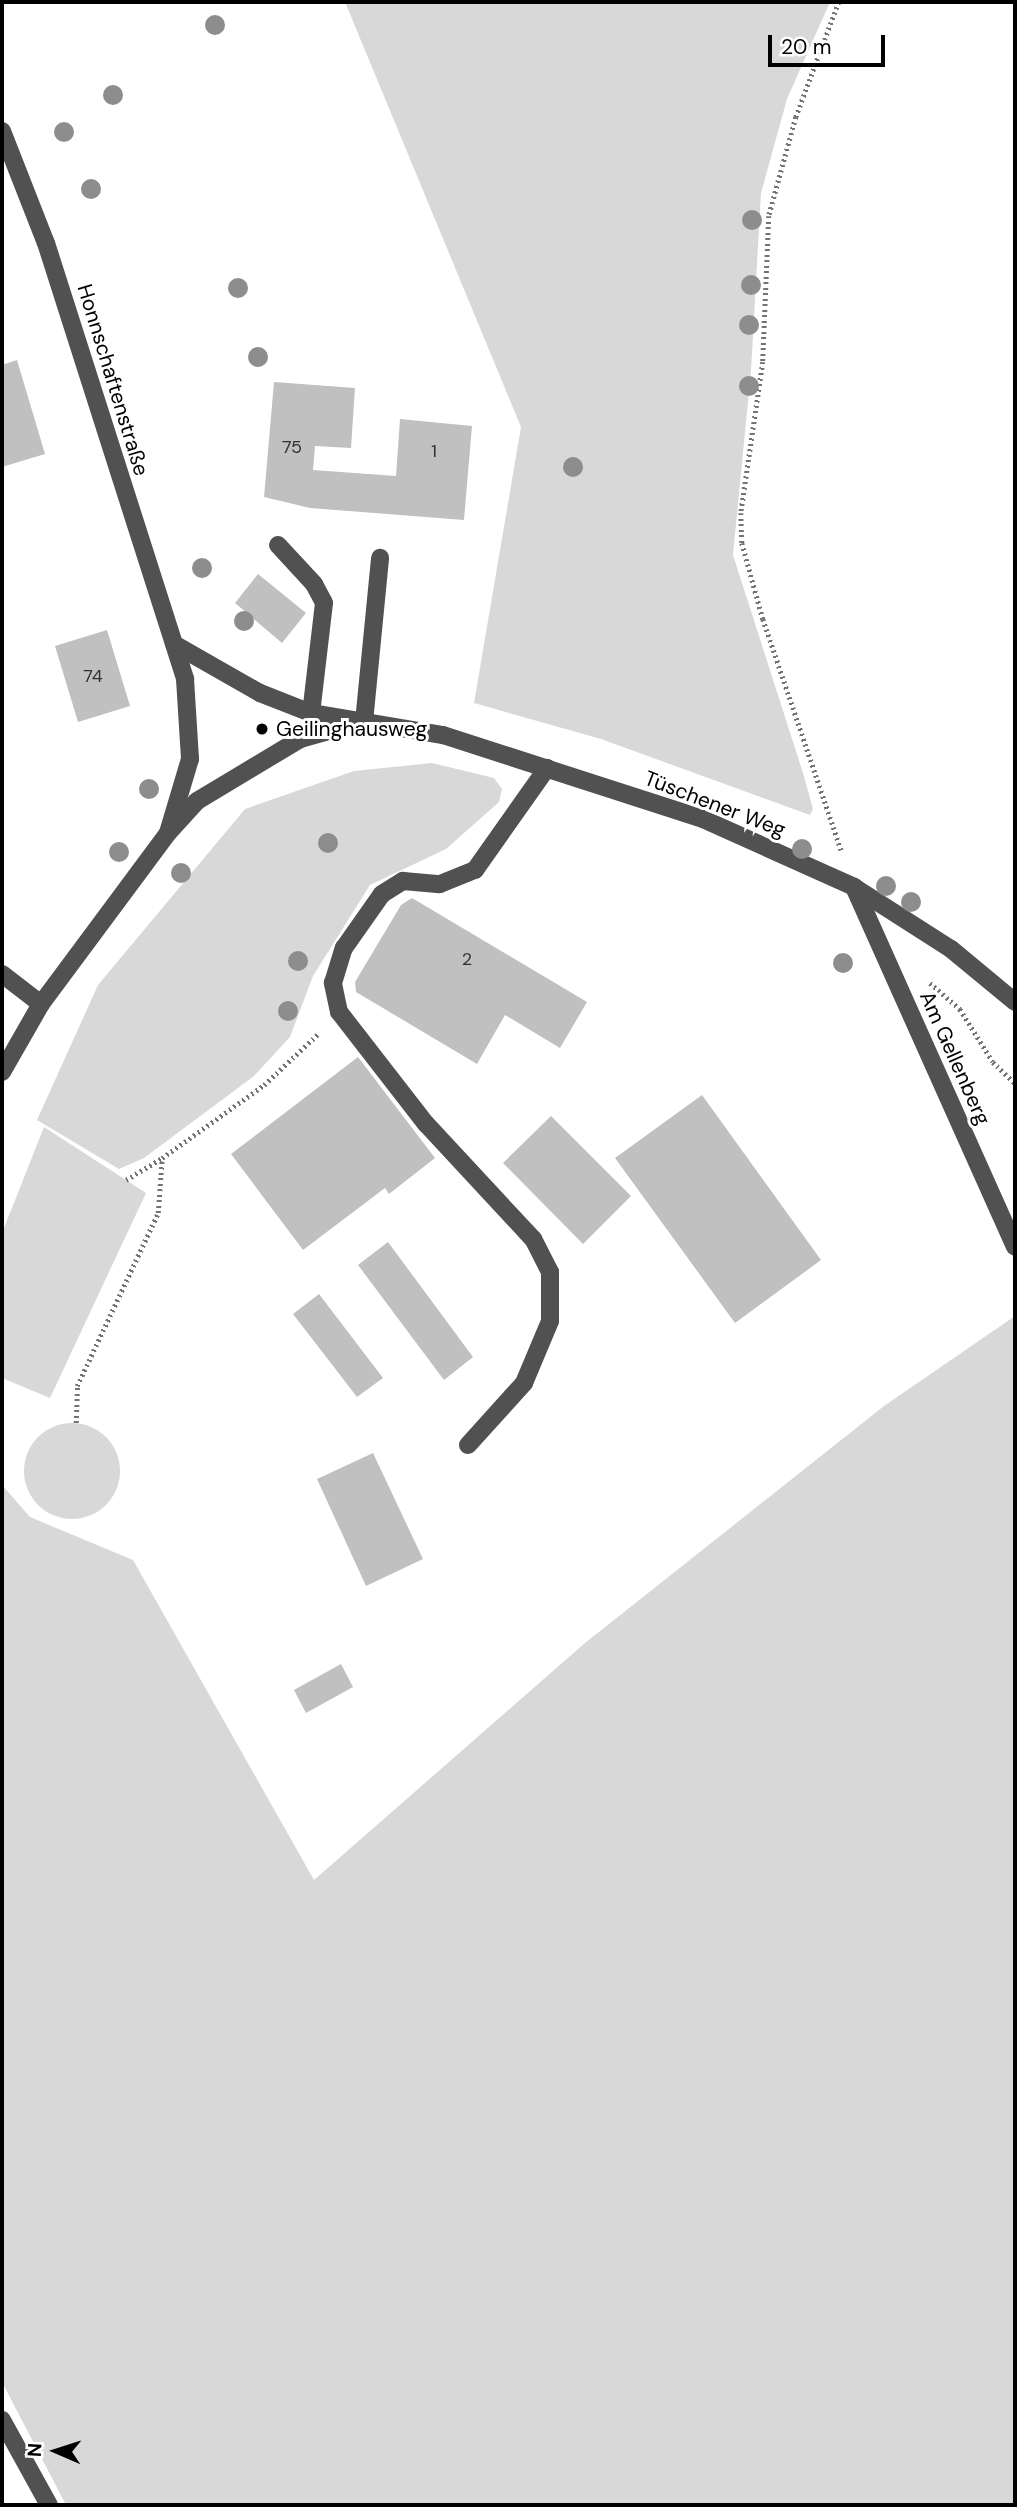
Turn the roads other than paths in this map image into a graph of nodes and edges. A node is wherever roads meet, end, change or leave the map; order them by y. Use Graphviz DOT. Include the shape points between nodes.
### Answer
graph roads {
  1 [pos="2,131"];
  2 [pos="278,545"];
  3 [pos="380,558"];
  4 [pos="174,644"];
  5 [pos="311,713"];
  6 [pos="364,722"];
  7 [pos="547,768"];
  8 [pos="167,833"];
  9 [pos="854,887"];
  10 [pos="2,974"];
  11 [pos="1015,1002"];
  12 [pos="41,1004"];
  13 [pos="2,1072"];
  14 [pos="1015,1247"];
  15 [pos="468,1445"];
  16 [pos="2,2420"];
  17 [pos="49,2505"];
  1 -- 4 [label="street, Honnschaftenstraße" via="46,243"];
  2 -- 5 [label="street" via="314,584 324,603"];
  3 -- 6 [label="street"];
  4 -- 5 [label="street, Tüschener Weg" via="260,693"];
  4 -- 8 [label="street, Honnschaftenstraße" via="186,679 190,759"];
  5 -- 6 [label="street, Tüschener Weg"];
  6 -- 7 [label="street, Tüschener Weg" via="443,735"];
  6 -- 8 [label="street, Tüschener Weg" via="299,739 227,779 197,801"];
  7 -- 9 [label="street, Tüschener Weg" via="703,819"];
  7 -- 15 [label="street" via="475,870 440,884 403,881 382,894 344,948 332,983 340,1012 426,1124 533,1239 550,1272 550,1321 524,1383"];
  8 -- 12 [label="street"];
  9 -- 11 [label="street, Tüschener Weg" via="951,949"];
  9 -- 14 [label="street, Am Gellenberg"];
  10 -- 12 [label="street"];
  12 -- 13 [label="street"];
  16 -- 17 [label="street"];
}
